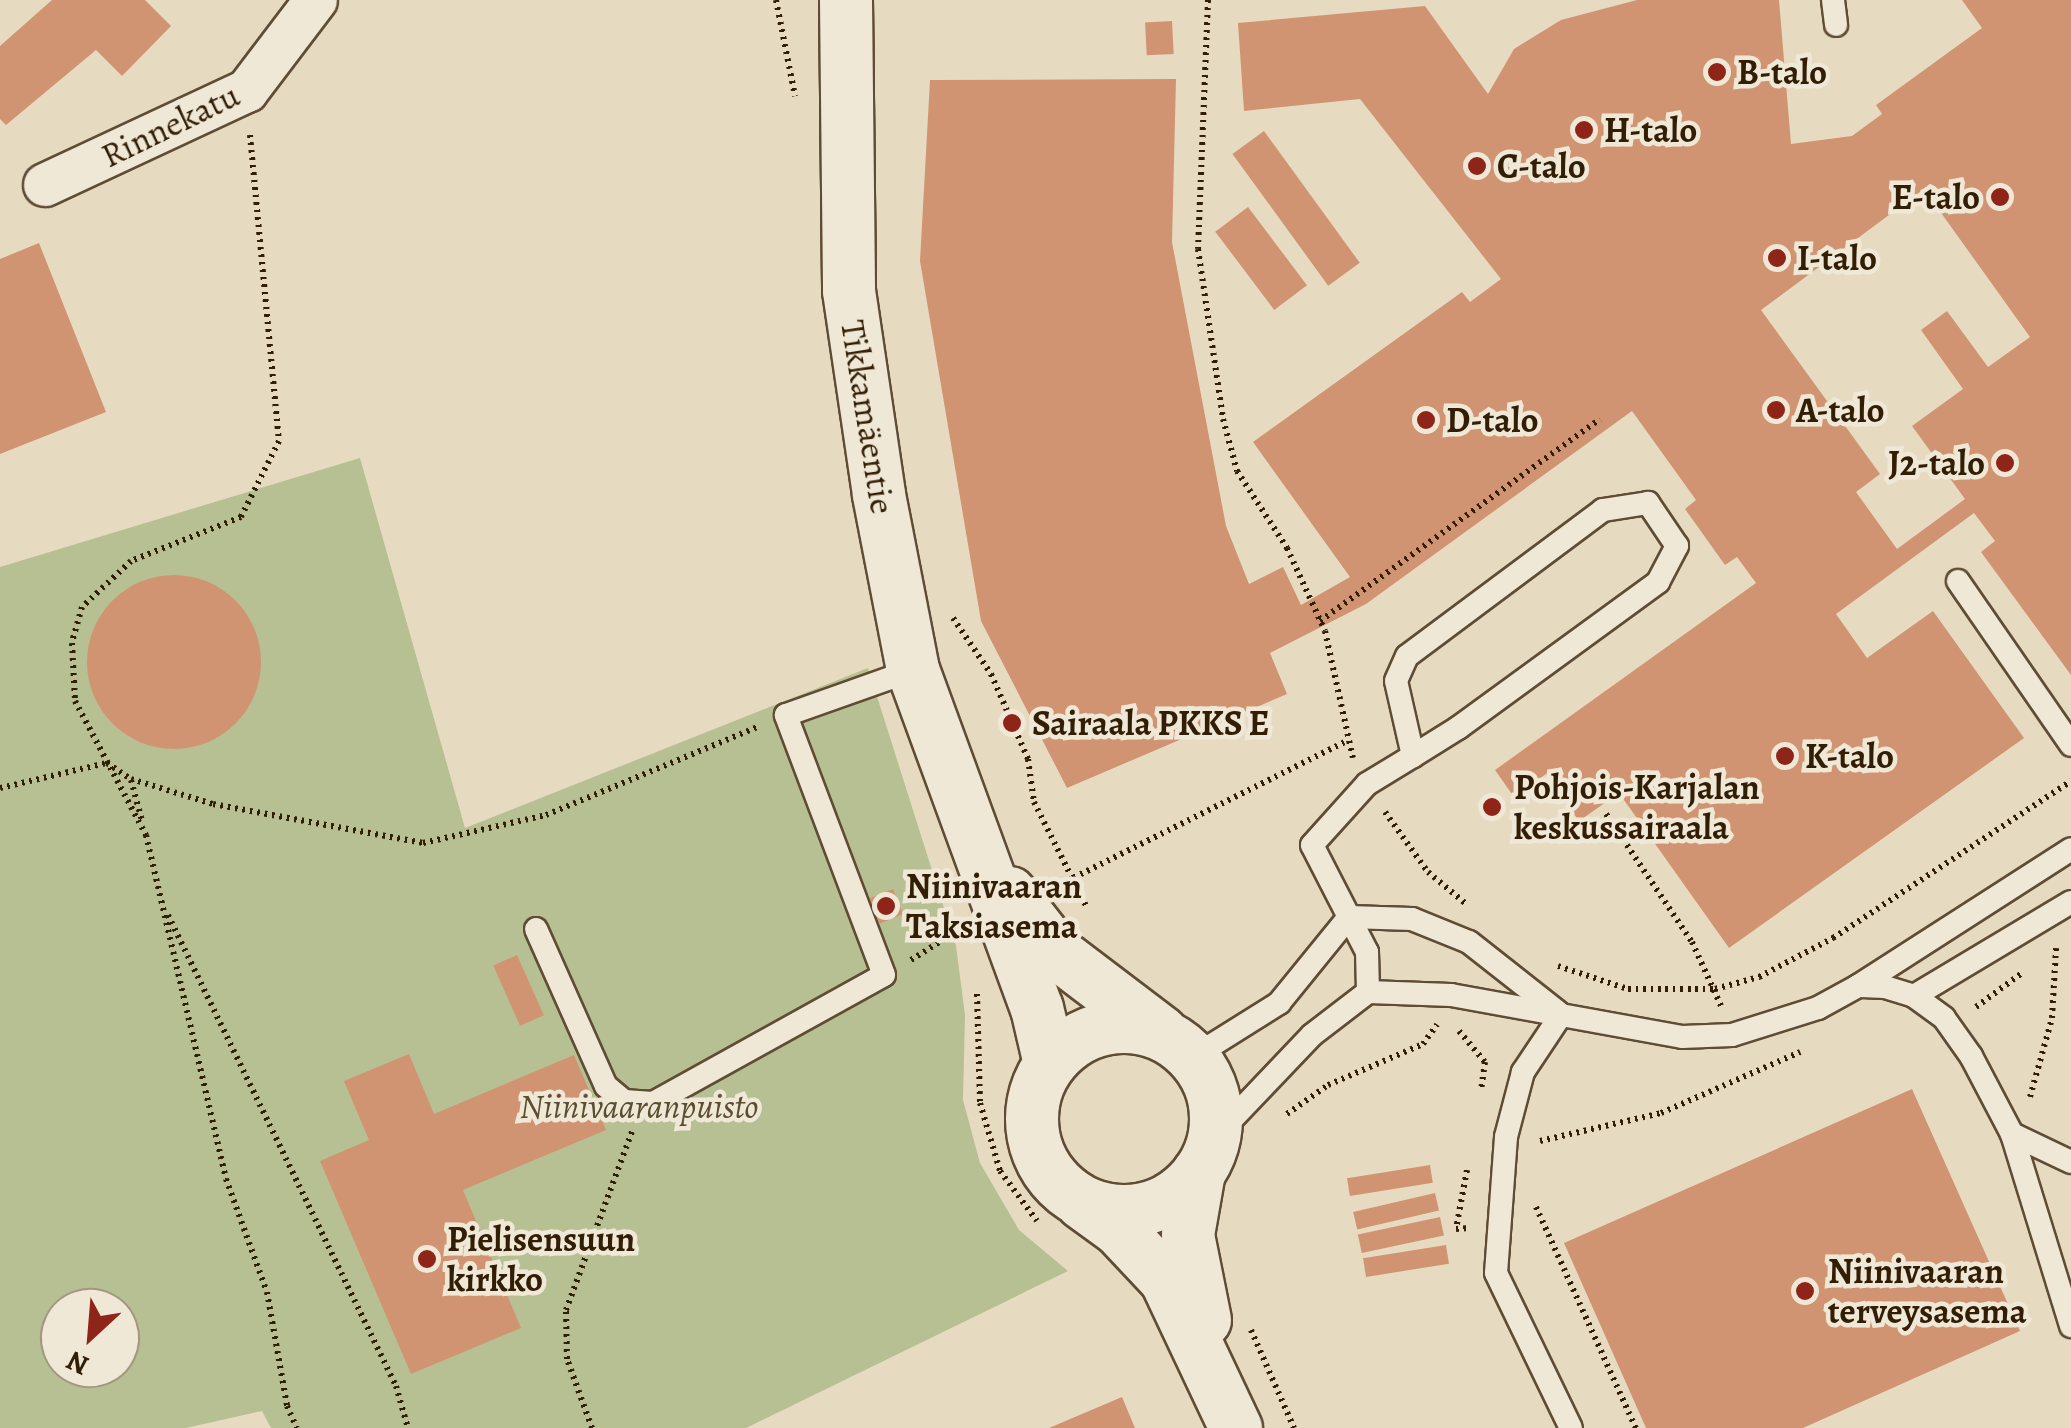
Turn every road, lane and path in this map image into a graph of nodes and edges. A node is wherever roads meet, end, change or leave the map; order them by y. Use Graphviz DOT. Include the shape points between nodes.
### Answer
graph roads {
  1 [pos="316,0"];
  2 [pos="776,0"];
  3 [pos="846,0"];
  4 [pos="1208,0"];
  5 [pos="1833,0"];
  6 [pos="1836,25"];
  7 [pos="792,58"];
  8 [pos="247,91"];
  9 [pos="45,185"];
  10 [pos="1600,420"];
  11 [pos="1958,581"];
  12 [pos="942,600"];
  13 [pos="1320,621"];
  14 [pos="913,670"];
  15 [pos="786,715"];
  16 [pos="1344,742"];
  17 [pos="2071,745"];
  18 [pos="1413,756"];
  19 [pos="107,763"];
  20 [pos="131,779"];
  21 [pos="2071,781"];
  22 [pos="1366,784"];
  23 [pos="0,788"];
  24 [pos="1606,814"];
  25 [pos="146,835"];
  26 [pos="2071,849"];
  27 [pos="1069,880"];
  28 [pos="2071,902"];
  29 [pos="1008,909"];
  30 [pos="1476,912"];
  31 [pos="1093,916"];
  32 [pos="1349,917"];
  33 [pos="536,929"];
  34 [pos="2045,952"];
  35 [pos="1545,958"];
  36 [pos="2033,963"];
  37 [pos="884,976"];
  38 [pos="1858,986"];
  39 [pos="1715,989"];
  40 [pos="1368,992"];
  41 [pos="1914,996"];
  42 [pos="1561,1015"];
  43 [pos="1949,1025"];
  44 [pos="1732,1035"];
  45 [pos="1812,1046"];
  46 [pos="1183,1049"];
  47 [pos="1050,1064"];
  48 [pos="1730,1086"];
  49 [pos="1253,1095"];
  50 [pos="653,1102"];
  51 [pos="1474,1133"];
  52 [pos="2012,1134"];
  53 [pos="1506,1137"];
  54 [pos="1541,1142"];
  55 [pos="1207,1155"];
  56 [pos="1540,1157"];
  57 [pos="2071,1162"];
  58 [pos="1536,1188"];
  59 [pos="1076,1198"];
  60 [pos="1456,1228"];
  61 [pos="1249,1324"];
  62 [pos="2071,1326"];
  63 [pos="1233,1421"];
  64 [pos="297,1428"];
  65 [pos="408,1428"];
  66 [pos="592,1428"];
  67 [pos="1294,1428"];
  68 [pos="1570,1428"];
  69 [pos="1636,1428"];
  1 -- 8 [label="street, Rinnekatu"];
  2 -- 7 [label="path"];
  3 -- 14 [label="street, Tikkamäentie" via="849,291"];
  4 -- 13 [label="path" via="1198,249 1223,419 1238,470"];
  5 -- 6 [label="lane"];
  8 -- 9 [label="street, Rinnekatu"];
  8 -- 19 [label="path" via="278,441 241,517 132,561 82,607 72,643 74,701"];
  10 -- 13 [label="path"];
  11 -- 17 [label="lane"];
  12 -- 27 [label="path" via="991,674"];
  13 -- 16 [label="path"];
  14 -- 15 [label="lane"];
  14 -- 29 [label="street, Tikkamäentie"];
  15 -- 20 [label="path" via="546,816 423,843 213,804"];
  15 -- 37 [label="lane"];
  16 -- 22 [label="path"];
  16 -- 27 [label="path"];
  18 -- 18 [label="lane" via="1658,582 1677,546 1648,503 1603,510 1407,656 1396,681"];
  18 -- 22 [label="lane"];
  19 -- 20 [label="path"];
  19 -- 23 [label="path"];
  19 -- 25 [label="path"];
  20 -- 25 [label="path"];
  21 -- 39 [label="path" via="1833,938 1760,977"];
  22 -- 30 [label="path" via="1428,872"];
  22 -- 32 [label="lane" via="1312,845"];
  24 -- 39 [label="path" via="1692,942"];
  25 -- 64 [label="path" via="226,1179 267,1292 287,1406"];
  25 -- 65 [label="path" via="168,916 396,1386"];
  26 -- 38 [label="lane"];
  27 -- 29 [label="path"];
  27 -- 31 [label="path"];
  28 -- 41 [label="lane"];
  29 -- 37 [label="path"];
  29 -- 46 [label="street, Tikkamäentie"];
  29 -- 47 [label="street, Tikkamäentie"];
  32 -- 40 [label="lane" via="1367,952"];
  32 -- 42 [label="lane" via="1412,919 1468,942"];
  32 -- 46 [label="lane" via="1279,1003"];
  33 -- 50 [label="lane" via="606,1086 624,1101"];
  34 -- 52 [label="path" via="2057,942 2052,1018 2034,1089"];
  35 -- 39 [label="path" via="1571,974 1628,989"];
  36 -- 43 [label="path"];
  37 -- 50 [label="lane"];
  38 -- 41 [label="lane"];
  38 -- 44 [label="lane" via="1818,1008"];
  39 -- 44 [label="path"];
  40 -- 42 [label="lane" via="1451,995"];
  40 -- 49 [label="lane" via="1312,1035"];
  41 -- 43 [label="lane"];
  42 -- 44 [label="lane" via="1634,1032"];
  42 -- 53 [label="lane" via="1523,1072"];
  43 -- 52 [label="lane"];
  44 -- 48 [label="path"];
  45 -- 48 [label="path"];
  46 -- 47 [label="street" via="1141,1028 1107,1028 1075,1040"];
  46 -- 55 [label="street" via="1213,1096"];
  47 -- 59 [label="street" via="1031,1122 1053,1178"];
  48 -- 54 [label="path" via="1661,1113"];
  49 -- 51 [label="path" via="1257,1135 1328,1086 1423,1044 1440,1022 1461,1032 1484,1062"];
  49 -- 55 [label="lane"];
  50 -- 66 [label="path" via="632,1132 566,1310 566,1359"];
  51 -- 53 [label="path"];
  51 -- 60 [label="path"];
  52 -- 57 [label="lane"];
  52 -- 62 [label="lane"];
  53 -- 54 [label="path"];
  53 -- 68 [label="lane" via="1496,1273"];
  54 -- 56 [label="path"];
  55 -- 59 [label="street" via="1180,1192 1129,1211"];
  55 -- 63 [label="street" via="1188,1234 1191,1267"];
  58 -- 69 [label="path" via="1541,1224"];
  59 -- 63 [label="street" via="1119,1230 1166,1280"];
  61 -- 67 [label="path"];
}
